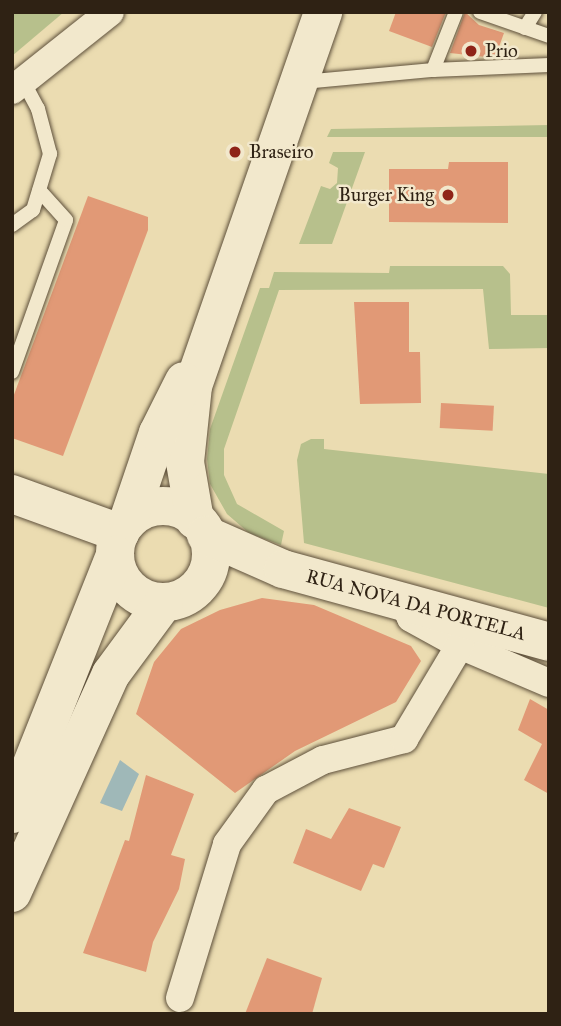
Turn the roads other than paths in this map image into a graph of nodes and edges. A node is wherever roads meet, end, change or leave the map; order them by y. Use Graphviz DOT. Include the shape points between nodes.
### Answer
graph roads {
  1 [pos="110,12"];
  2 [pos="323,12"];
  3 [pos="456,12"];
  4 [pos="480,12"];
  5 [pos="535,12"];
  6 [pos="526,28"];
  7 [pos="549,36"];
  8 [pos="549,65"];
  9 [pos="433,70"];
  10 [pos="298,82"];
  11 [pos="18,85"];
  12 [pos="39,190"];
  13 [pos="12,225"];
  14 [pos="204,346"];
  15 [pos="12,372"];
  16 [pos="12,494"];
  17 [pos="201,527"];
  18 [pos="121,536"];
  19 [pos="284,569"];
  20 [pos="181,594"];
  21 [pos="401,597"];
  22 [pos="549,642"];
  23 [pos="460,645"];
  24 [pos="549,683"];
  25 [pos="12,814"];
  26 [pos="12,892"];
  27 [pos="180,998"];
  1 -- 11 [label="street"];
  2 -- 10 [label="main road"];
  3 -- 9 [label="lane"];
  4 -- 6 [label="lane"];
  5 -- 6 [label="lane"];
  6 -- 7 [label="lane"];
  8 -- 9 [label="lane"];
  9 -- 10 [label="lane"];
  10 -- 14 [label="main road"];
  11 -- 12 [label="lane" via="38,109 50,154"];
  12 -- 13 [label="lane" via="33,211"];
  12 -- 15 [label="lane" via="66,220"];
  14 -- 17 [label="main road" via="187,421 185,462"];
  14 -- 18 [label="main road" via="158,433"];
  16 -- 18 [label="main road"];
  17 -- 18 [label="main road" via="169,507 139,512"];
  17 -- 19 [label="main road, RUA NOVA DA PORTELA"];
  17 -- 20 [label="main road" via="210,562"];
  18 -- 20 [label="main road" via="117,570 135,594"];
  18 -- 25 [label="main road"];
  19 -- 20 [label="main road, RUA NOVA DA PORTELA"];
  19 -- 21 [label="main road, RUA NOVA DA PORTELA"];
  20 -- 26 [label="main road" via="111,674"];
  21 -- 22 [label="main road, RUA NOVA DA PORTELA"];
  21 -- 23 [label="street" via="411,618"];
  23 -- 24 [label="street"];
  23 -- 27 [label="street" via="404,739 323,760 266,790 227,844"];
}
